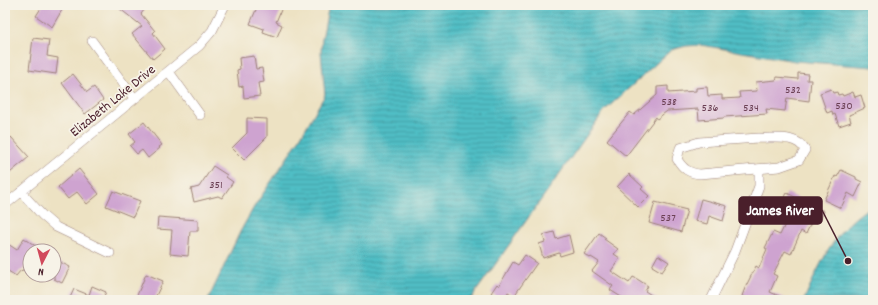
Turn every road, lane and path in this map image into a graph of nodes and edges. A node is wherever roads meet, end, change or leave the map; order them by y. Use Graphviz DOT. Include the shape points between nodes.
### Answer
graph roads {
  1 [pos="225,5"];
  2 [pos="92,41"];
  3 [pos="169,72"];
  4 [pos="134,98"];
  5 [pos="200,115"];
  6 [pos="759,169"];
  7 [pos="21,192"];
  8 [pos="5,205"];
  9 [pos="110,253"];
  10 [pos="711,300"];
  1 -- 3 [label="street, Elizabeth Lake Drive" via="212,31"];
  2 -- 4 [label="street"];
  3 -- 4 [label="street, Elizabeth Lake Drive"];
  3 -- 5 [label="street"];
  4 -- 7 [label="street, Elizabeth Lake Drive"];
  6 -- 6 [label="street" via="690,173 677,159 680,148 699,142 759,138 793,139 803,145 805,150 799,160"];
  6 -- 10 [label="street" via="759,186 751,208 735,251"];
  7 -- 8 [label="street, Elizabeth Lake Drive"];
  7 -- 9 [label="street" via="56,227"];
}
